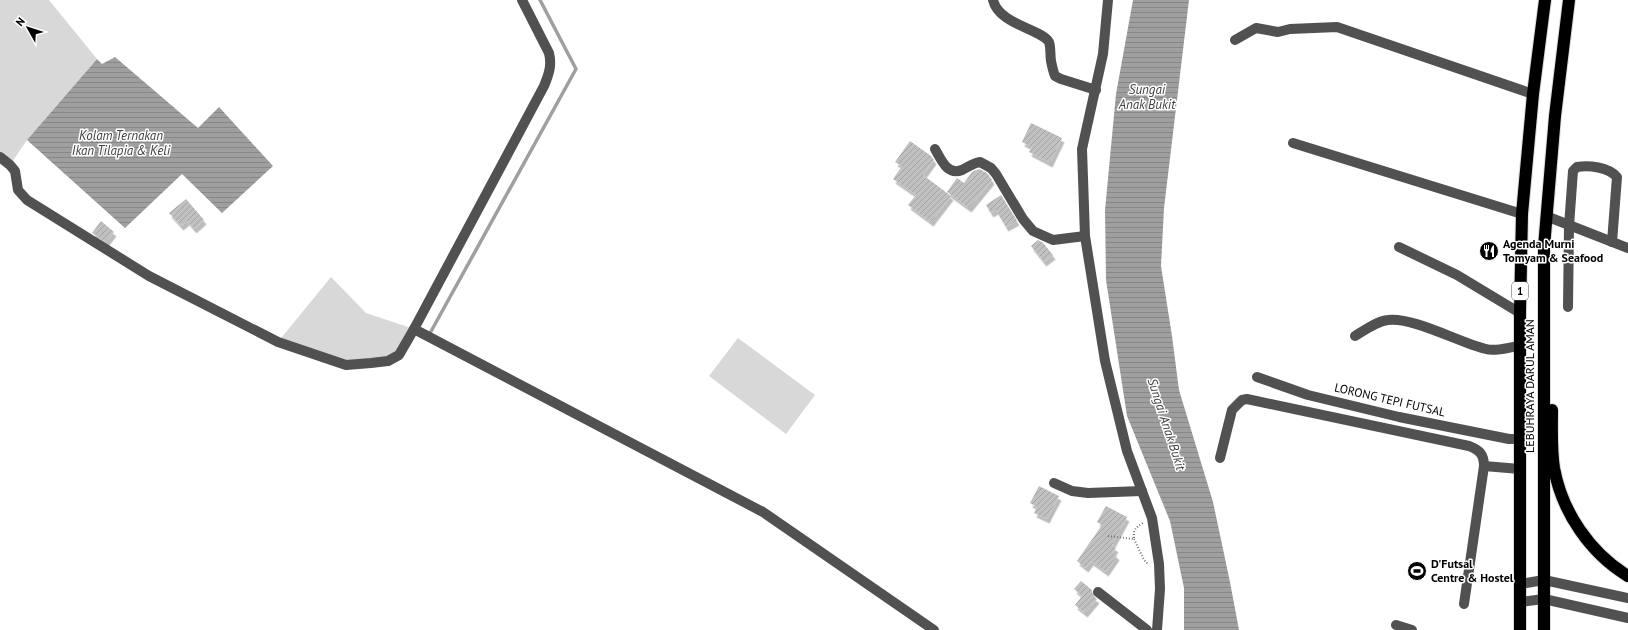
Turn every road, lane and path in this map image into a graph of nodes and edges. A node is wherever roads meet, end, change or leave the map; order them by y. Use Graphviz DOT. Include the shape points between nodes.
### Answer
graph roads {
  1 [pos="522,0"];
  2 [pos="993,0"];
  3 [pos="1108,0"];
  4 [pos="1545,0"];
  5 [pos="1569,0"];
  6 [pos="1235,40"];
  7 [pos="1096,90"];
  8 [pos="1533,94"];
  9 [pos="1293,143"];
  10 [pos="935,149"];
  11 [pos="0,157"];
  12 [pos="1522,214"];
  13 [pos="1546,216"];
  14 [pos="1569,226"];
  15 [pos="1085,236"];
  16 [pos="1612,242"];
  17 [pos="1399,247"];
  18 [pos="1544,247"];
  19 [pos="1628,248"];
  20 [pos="1568,307"];
  21 [pos="1520,313"];
  22 [pos="414,329"];
  23 [pos="1355,336"];
  24 [pos="1520,346"];
  25 [pos="1257,377"];
  26 [pos="1519,439"];
  27 [pos="1220,458"];
  28 [pos="1484,466"];
  29 [pos="1520,469"];
  30 [pos="1054,483"];
  31 [pos="1142,491"];
  32 [pos="1152,518"];
  33 [pos="1108,536"];
  34 [pos="1134,539"];
  35 [pos="1159,564"];
  36 [pos="1628,576"];
  37 [pos="1544,580"];
  38 [pos="1520,584"];
  39 [pos="1098,592"];
  40 [pos="1628,598"];
  41 [pos="1544,599"];
  42 [pos="1520,602"];
  43 [pos="1464,604"];
  44 [pos="1628,618"];
  45 [pos="1396,625"];
  46 [pos="934,630"];
  47 [pos="1147,630"];
  48 [pos="1157,630"];
  49 [pos="1412,630"];
  50 [pos="1520,630"];
  51 [pos="1544,630"];
  1 -- 22 [label="street" via="549,52 550,71"];
  2 -- 7 [label="street" via="1002,14 1017,25 1044,37 1048,42 1055,76"];
  3 -- 7 [label="street" via="1103,54"];
  4 -- 8 [label="highway, LEBUHRAYA DARUL AMAN / 1"];
  5 -- 13 [label="highway, LEBUHRAYA DARUL AMAN / 1"];
  6 -- 8 [label="street" via="1256,28 1278,32 1338,27"];
  7 -- 15 [label="street" via="1082,149"];
  8 -- 12 [label="highway, LEBUHRAYA DARUL AMAN / 1"];
  9 -- 12 [label="street"];
  10 -- 15 [label="street" via="950,170 961,171 980,162 991,168 1022,219 1033,231 1053,240"];
  11 -- 22 [label="street" via="15,171 18,190 27,200 149,276 278,342 346,365 371,363 388,361 399,355"];
  12 -- 21 [label="highway, LEBUHRAYA DARUL AMAN / 1"];
  13 -- 14 [label="street"];
  13 -- 18 [label="highway, LEBUHRAYA DARUL AMAN / 1"];
  14 -- 16 [label="street"];
  14 -- 16 [label="street" via="1574,168 1596,167 1610,172 1617,177"];
  14 -- 20 [label="street"];
  15 -- 31 [label="street" via="1105,361 1127,451"];
  16 -- 19 [label="street"];
  17 -- 21 [label="street" via="1457,275"];
  18 -- 36 [label="highway" via="1554,468 1574,522 1608,562"];
  18 -- 37 [label="highway, LEBUHRAYA DARUL AMAN / 1"];
  21 -- 24 [label="highway, LEBUHRAYA DARUL AMAN / 1"];
  22 -- 46 [label="street" via="763,512"];
  23 -- 24 [label="street" via="1387,320 1397,320 1487,350"];
  24 -- 26 [label="highway, LEBUHRAYA DARUL AMAN / 1"];
  25 -- 26 [label="street, LORONG TEPI FUTSAL" via="1308,395 1398,417"];
  26 -- 29 [label="highway, LEBUHRAYA DARUL AMAN / 1"];
  27 -- 28 [label="street" via="1232,410 1242,400 1247,400 1469,446 1482,454"];
  28 -- 29 [label="street"];
  28 -- 43 [label="street"];
  29 -- 38 [label="highway, LEBUHRAYA DARUL AMAN / 1"];
  30 -- 31 [label="street" via="1072,491 1088,493"];
  31 -- 32 [label="street"];
  32 -- 34 [label="path" via="1135,528"];
  32 -- 35 [label="street"];
  33 -- 34 [label="path"];
  34 -- 35 [label="path" via="1146,564"];
  35 -- 48 [label="street"];
  37 -- 38 [label="street"];
  37 -- 40 [label="street"];
  37 -- 41 [label="highway, LEBUHRAYA DARUL AMAN / 1"];
  38 -- 42 [label="highway, LEBUHRAYA DARUL AMAN / 1"];
  39 -- 47 [label="street"];
  41 -- 42 [label="street"];
  41 -- 44 [label="street"];
  41 -- 51 [label="highway, LEBUHRAYA DARUL AMAN / 1"];
  42 -- 50 [label="highway, LEBUHRAYA DARUL AMAN / 1"];
  45 -- 49 [label="street"];
}
